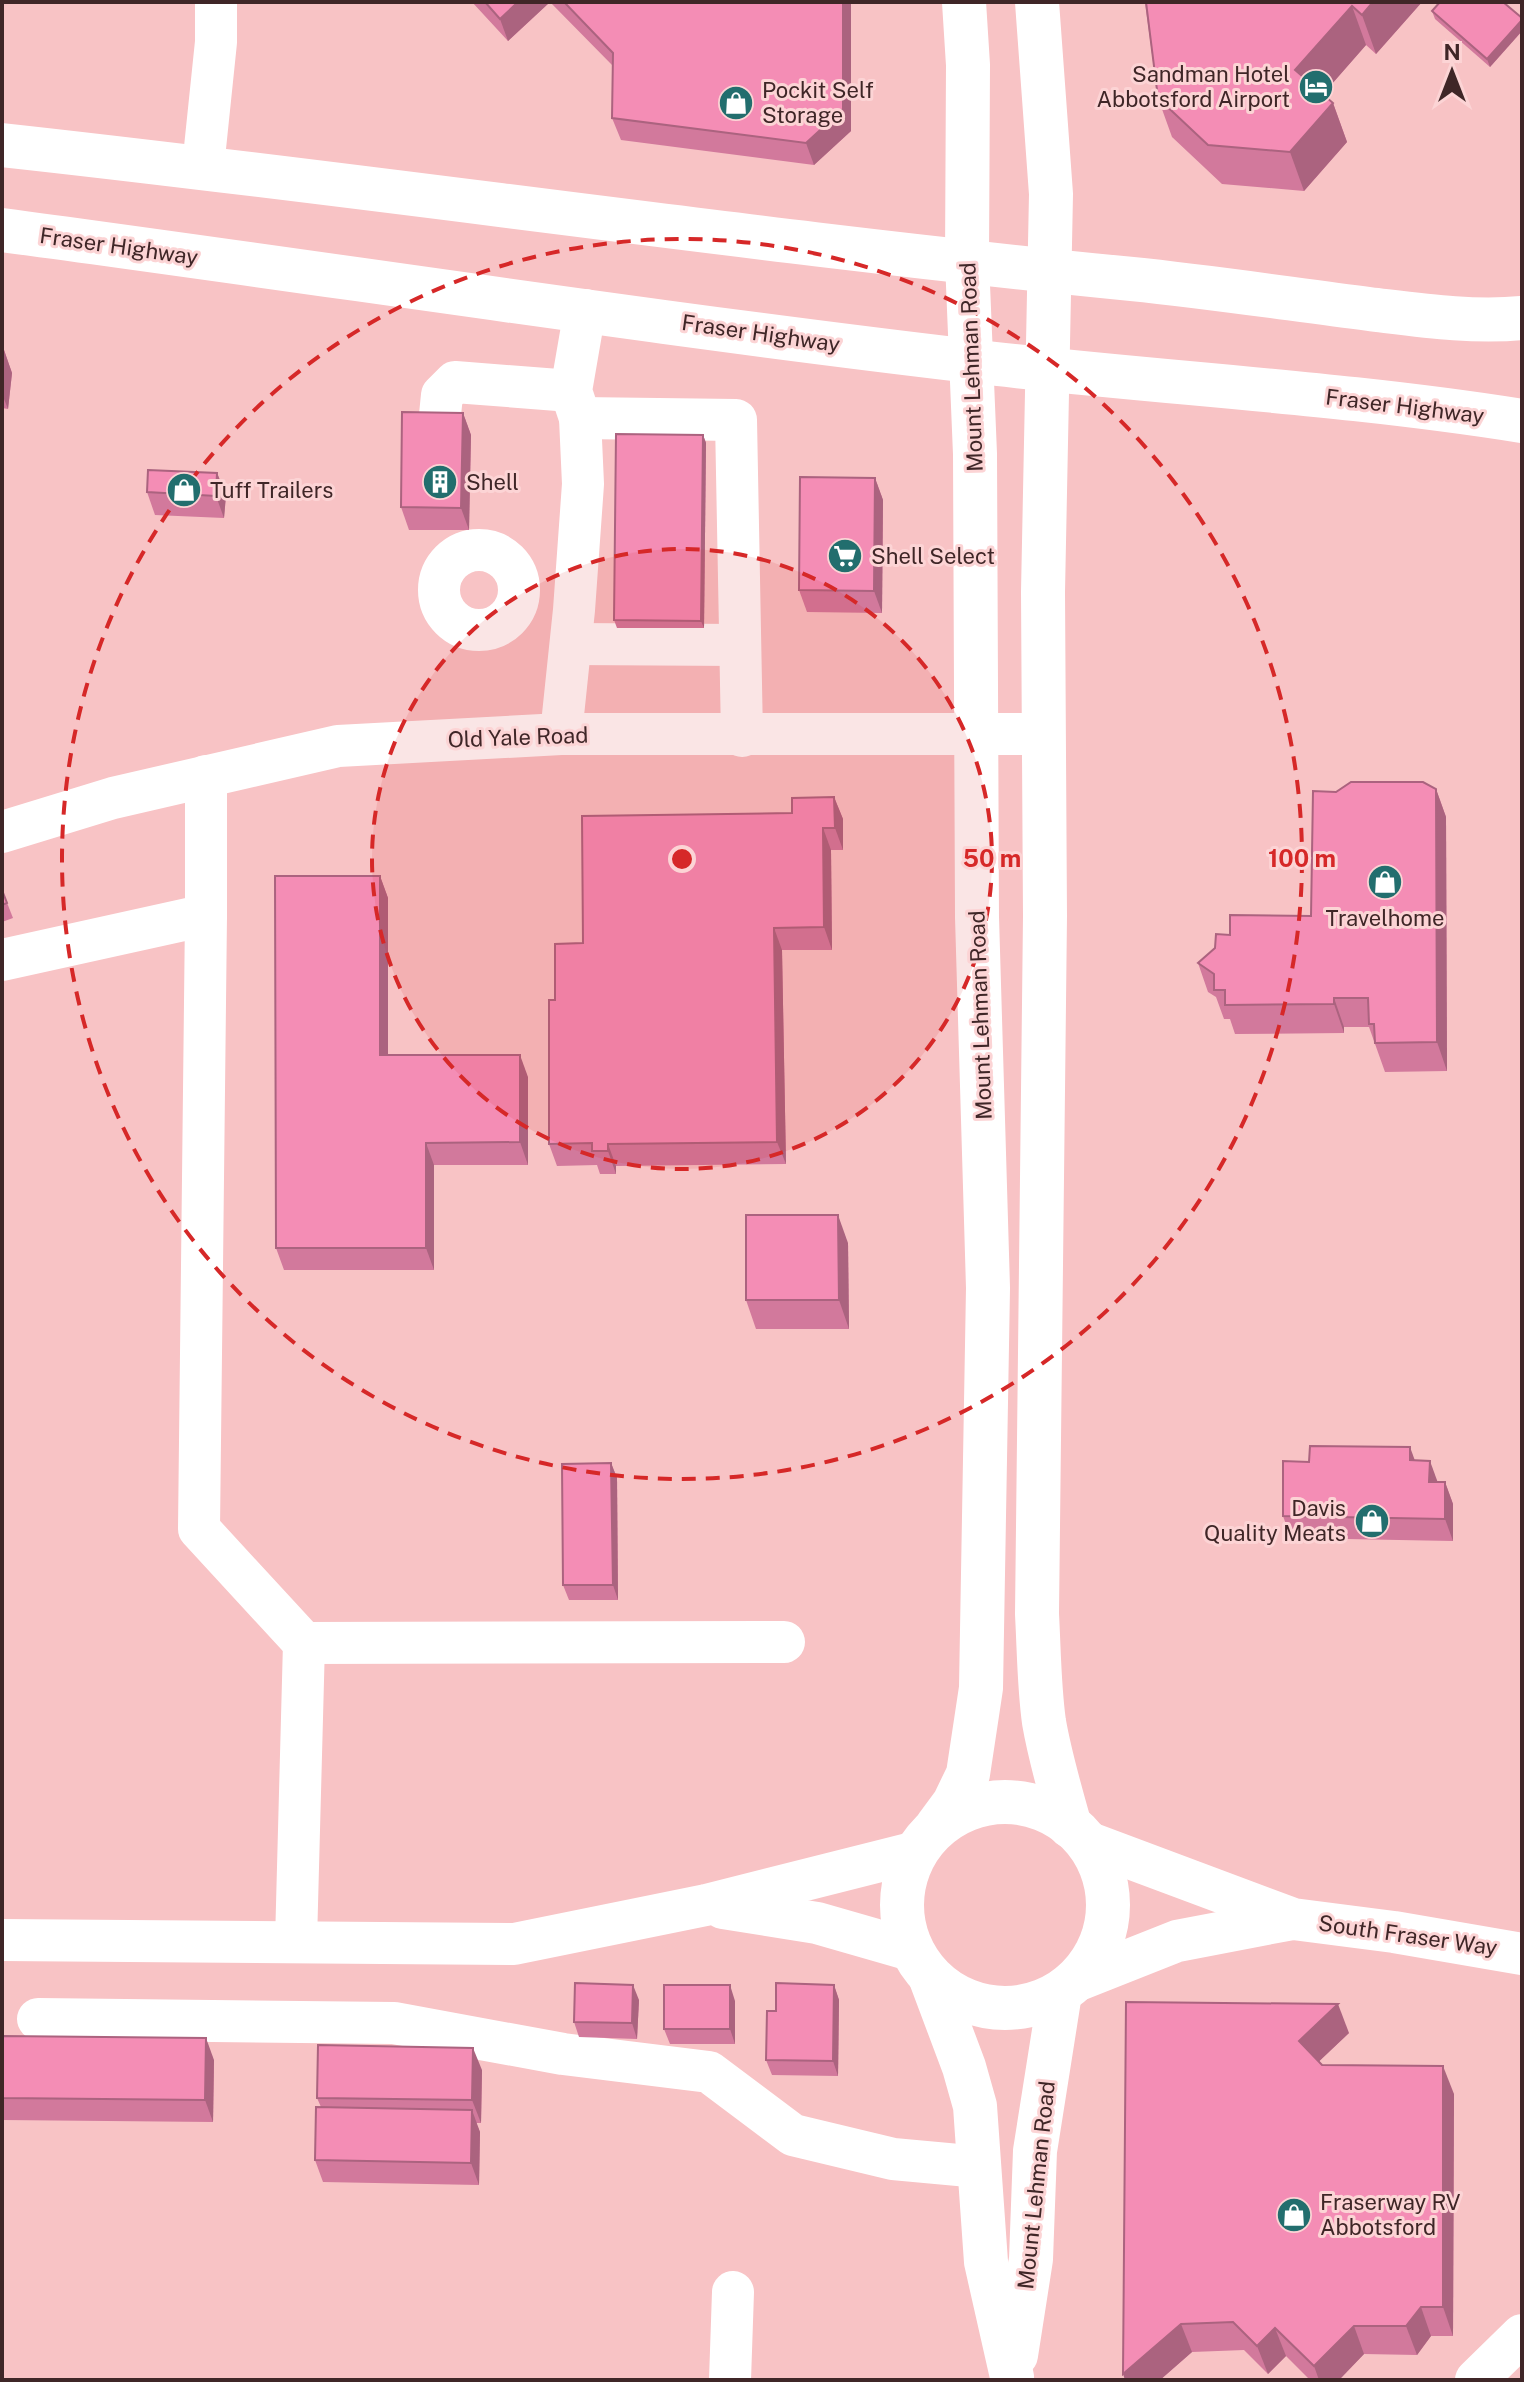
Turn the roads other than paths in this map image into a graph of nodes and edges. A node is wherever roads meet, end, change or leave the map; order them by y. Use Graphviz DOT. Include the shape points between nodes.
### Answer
graph roads {
  1 [pos="216,2"];
  2 [pos="964,2"];
  3 [pos="1037,2"];
  4 [pos="2,145"];
  5 [pos="203,167"];
  6 [pos="2,230"];
  7 [pos="967,261"];
  8 [pos="1050,271"];
  9 [pos="585,310"];
  10 [pos="1522,318"];
  11 [pos="970,361"];
  12 [pos="1047,369"];
  13 [pos="575,405"];
  14 [pos="1522,421"];
  15 [pos="438,435"];
  16 [pos="585,601"];
  17 [pos="508,617"];
  18 [pos="740,645"];
  19 [pos="561,734"];
  20 [pos="978,734"];
  21 [pos="1044,734"];
  22 [pos="742,736"];
  23 [pos="206,776"];
  24 [pos="2,832"];
  25 [pos="206,915"];
  26 [pos="2,960"];
  27 [pos="784,1642"];
  28 [pos="304,1643"];
  29 [pos="1079,1834"];
  30 [pos="926,1839"];
  31 [pos="706,1905"];
  32 [pos="1293,1919"];
  33 [pos="2,1940"];
  34 [pos="296,1942"];
  35 [pos="1522,1954"];
  36 [pos="921,1964"];
  37 [pos="1066,1988"];
  38 [pos="38,2019"];
  39 [pos="980,2167"];
  40 [pos="733,2292"];
  41 [pos="1522,2335"];
  42 [pos="1012,2378"];
  43 [pos="730,2380"];
  44 [pos="1476,2380"];
  1 -- 5 [label="street"];
  2 -- 7 [label="main road, Mount Lehman Road"];
  3 -- 8 [label="main road" via="1051,194"];
  4 -- 5 [label="main road"];
  5 -- 7 [label="main road"];
  6 -- 9 [label="main road, Fraser Highway"];
  7 -- 8 [label="main road"];
  7 -- 11 [label="main road, Mount Lehman Road"];
  8 -- 10 [label="main road" via="1429,316"];
  8 -- 12 [label="main road"];
  9 -- 11 [label="main road, Fraser Highway"];
  9 -- 13 [label="street"];
  11 -- 12 [label="main road, Fraser Highway"];
  11 -- 20 [label="main road, Mount Lehman Road"];
  12 -- 14 [label="main road, Fraser Highway" via="1421,405"];
  12 -- 21 [label="main road"];
  13 -- 15 [label="street" via="455,382 442,395"];
  13 -- 16 [label="street" via="601,485"];
  13 -- 18 [label="street" via="736,420 721,485 722,575"];
  16 -- 17 [label="street"];
  16 -- 18 [label="street"];
  16 -- 19 [label="street"];
  17 -- 17 [label="street" via="515,607 518,581 505,560 494,553 469,551 457,556 446,548 438,591 448,616 472,630 498,625"];
  18 -- 22 [label="street"];
  19 -- 22 [label="street, Old Yale Road"];
  19 -- 23 [label="street, Old Yale Road" via="338,746"];
  20 -- 21 [label="street, Old Yale Road"];
  20 -- 22 [label="street, Old Yale Road"];
  20 -- 30 [label="main road, Mount Lehman Road" via="977,917 988,1288 982,1661 968,1774"];
  21 -- 29 [label="main road" via="1037,1614 1044,1722 1053,1768"];
  23 -- 24 [label="street, Old Yale Road"];
  23 -- 25 [label="street"];
  25 -- 26 [label="street"];
  25 -- 28 [label="street" via="199,1529"];
  27 -- 28 [label="street"];
  28 -- 34 [label="street"];
  29 -- 30 [label="main road" via="1062,1819 1032,1806 998,1802 966,1809"];
  29 -- 32 [label="street, South Fraser Way"];
  29 -- 37 [label="main road" via="1103,1871 1109,1906 1103,1940 1086,1970"];
  30 -- 31 [label="street"];
  30 -- 36 [label="main road" via="903,1884 901,1917"];
  31 -- 34 [label="street" via="514,1944"];
  31 -- 36 [label="street" via="817,1923"];
  32 -- 35 [label="street, South Fraser Way"];
  32 -- 37 [label="street, South Fraser Way" via="1177,1941"];
  33 -- 34 [label="street"];
  36 -- 37 [label="main road" via="959,1999 993,2008 1028,2007"];
  36 -- 39 [label="main road, Mount Lehman Road" via="971,2090"];
  37 -- 42 [label="main road, Mount Lehman Road" via="1038,2127 1031,2259"];
  38 -- 39 [label="street" via="394,2023 563,2054 709,2072 793,2135 893,2159"];
  39 -- 42 [label="main road, Mount Lehman Road" via="986,2262"];
  40 -- 43 [label="street"];
  41 -- 44 [label="street"];
}
